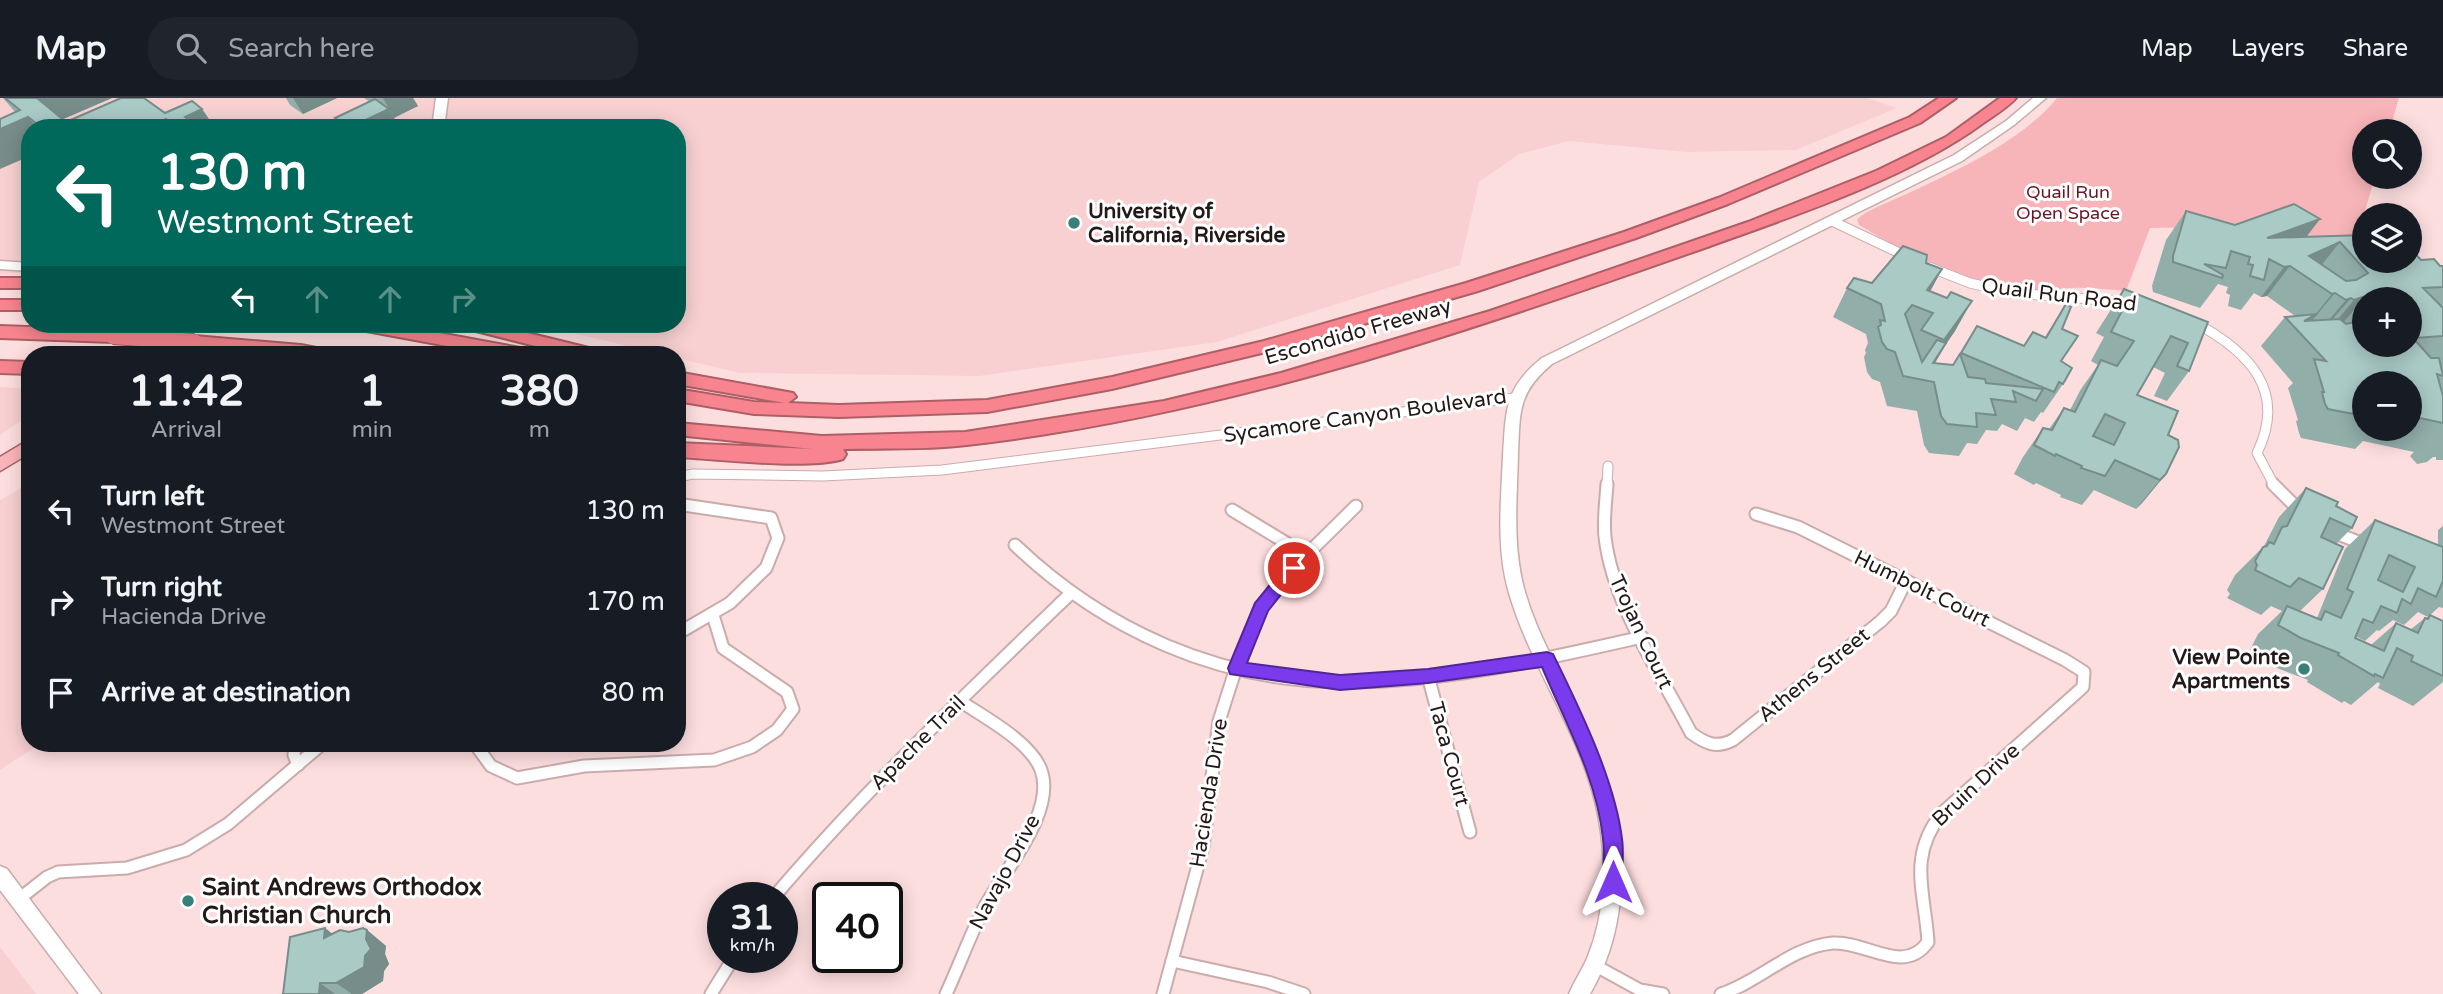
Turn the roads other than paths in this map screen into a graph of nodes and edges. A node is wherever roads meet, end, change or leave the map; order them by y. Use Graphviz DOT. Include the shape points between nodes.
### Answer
graph roads {
  1 [pos="442,98"];
  2 [pos="1949,98"];
  3 [pos="2009,98"];
  4 [pos="2040,98"];
  5 [pos="439,119"];
  6 [pos="1832,221"];
  7 [pos="0,265"];
  8 [pos="21,266"];
  9 [pos="21,283"];
  10 [pos="0,284"];
  11 [pos="0,305"];
  12 [pos="21,305"];
  13 [pos="2144,306"];
  14 [pos="2184,318"];
  15 [pos="0,332"];
  16 [pos="21,333"];
  17 [pos="28,333"];
  18 [pos="160,333"];
  19 [pos="408,333"];
  20 [pos="506,333"];
  21 [pos="146,346"];
  22 [pos="242,346"];
  23 [pos="478,346"];
  24 [pos="557,346"];
  25 [pos="0,367"];
  26 [pos="21,368"];
  27 [pos="686,380"];
  28 [pos="686,397"];
  29 [pos="1514,398"];
  30 [pos="987,406"];
  31 [pos="686,430"];
  32 [pos="965,439"];
  33 [pos="686,450"];
  34 [pos="21,451"];
  35 [pos="0,465"];
  36 [pos="1608,466"];
  37 [pos="686,475"];
  38 [pos="686,505"];
  39 [pos="1356,506"];
  40 [pos="1232,510"];
  41 [pos="1756,514"];
  42 [pos="1015,545"];
  43 [pos="2374,548"];
  44 [pos="1306,555"];
  45 [pos="1906,582"];
  46 [pos="1069,594"];
  47 [pos="713,615"];
  48 [pos="686,627"];
  49 [pos="1642,637"];
  50 [pos="1547,659"];
  51 [pos="1236,668"];
  52 [pos="2084,672"];
  53 [pos="1428,676"];
  54 [pos="960,701"];
  55 [pos="1706,744"];
  56 [pos="294,752"];
  57 [pos="313,752"];
  58 [pos="481,752"];
  59 [pos="298,765"];
  60 [pos="1469,832"];
  61 [pos="0,875"];
  62 [pos="787,882"];
  63 [pos="19,899"];
  64 [pos="1172,961"];
  65 [pos="1596,966"];
  66 [pos="724,973"];
  67 [pos="91,994"];
  68 [pos="711,994"];
  69 [pos="946,994"];
  70 [pos="1163,994"];
  71 [pos="1304,994"];
  72 [pos="1579,994"];
  73 [pos="1663,994"];
  74 [pos="1721,994"];
  1 -- 5 [label="street"];
  2 -- 30 [label="highway, Escondido Freeway" via="1916,120 1723,201 1472,286 1264,347 1112,383"];
  3 -- 32 [label="highway, Escondido Freeway" via="1951,140 1881,174 1670,256 1496,315 1282,379 1164,407"];
  4 -- 6 [label="street, Sycamore Canyon Boulevard" via="1976,146"];
  6 -- 13 [label="street, Quail Run Road" via="1967,283 2005,293 2098,296"];
  6 -- 29 [label="street, Sycamore Canyon Boulevard" via="1547,361"];
  7 -- 8 [label="street"];
  9 -- 10 [label="highway"];
  11 -- 12 [label="highway"];
  14 -- 43 [label="street" via="2231,343 2262,382 2269,405 2267,438 2258,453 2263,470 2285,499 2341,536"];
  15 -- 16 [label="highway, bridge"];
  17 -- 22 [label="highway, bridge"];
  18 -- 21 [label="main road"];
  19 -- 23 [label="highway"];
  20 -- 24 [label="highway"];
  25 -- 26 [label="highway"];
  27 -- 30 [label="highway" via="804,399"];
  28 -- 30 [label="highway, Escondido Freeway" via="754,408 839,411"];
  29 -- 37 [label="street, Sycamore Canyon Boulevard" via="932,471"];
  29 -- 50 [label="street" via="1507,543 1522,609"];
  31 -- 32 [label="highway, Escondido Freeway" via="822,443"];
  32 -- 33 [label="highway" via="823,455"];
  34 -- 35 [label="main road"];
  36 -- 49 [label="street, Trojan Court" via="1605,507 1610,564 1624,606"];
  38 -- 47 [label="street" via="771,518 778,538 766,568"];
  39 -- 44 [label="street, Hacienda Drive"];
  40 -- 44 [label="street"];
  41 -- 45 [label="street, Humbolt Court" via="1797,527"];
  42 -- 46 [label="street"];
  44 -- 51 [label="street, Hacienda Drive" via="1261,607"];
  45 -- 52 [label="street, Humbolt Court"];
  45 -- 55 [label="street, Athens Street" via="1881,621 1733,740 1723,746"];
  46 -- 51 [label="street" via="1114,622"];
  46 -- 54 [label="street, Apache Trail"];
  47 -- 48 [label="street"];
  47 -- 58 [label="street" via="723,648 787,692 793,709 776,730 752,747 715,760 584,766 517,778 491,766"];
  49 -- 50 [label="street"];
  49 -- 55 [label="street, Trojan Court" via="1691,733"];
  50 -- 53 [label="street"];
  50 -- 65 [label="street" via="1594,767 1613,840 1607,927"];
  51 -- 53 [label="street" via="1340,682"];
  51 -- 64 [label="street, Hacienda Drive" via="1219,721 1203,847"];
  52 -- 74 [label="street, Bruin Drive" via="2083,687 1942,813 1925,835 1919,883 1928,942 1921,954 1906,960 1850,943 1818,944 1779,961 1749,986"];
  53 -- 60 [label="street, Taca Court"];
  54 -- 62 [label="street, Apache Trail"];
  54 -- 69 [label="street, Navajo Drive" via="1025,748 1041,770 1043,797 1031,830 984,909"];
  56 -- 59 [label="street"];
  57 -- 59 [label="street"];
  59 -- 63 [label="street" via="228,824 186,849 127,868 58,872"];
  61 -- 63 [label="street"];
  63 -- 67 [label="street"];
  64 -- 70 [label="street, Hacienda Drive"];
  64 -- 71 [label="street"];
  65 -- 72 [label="street"];
  65 -- 73 [label="street" via="1640,990"];
  66 -- 68 [label="street"];
}
